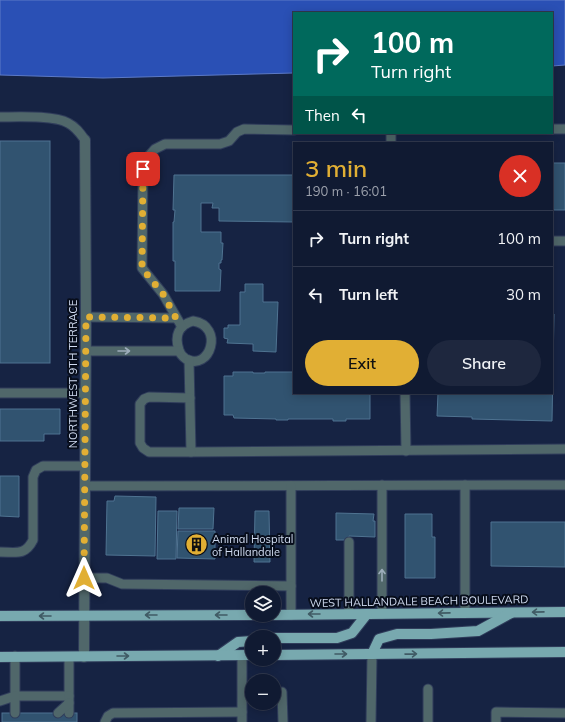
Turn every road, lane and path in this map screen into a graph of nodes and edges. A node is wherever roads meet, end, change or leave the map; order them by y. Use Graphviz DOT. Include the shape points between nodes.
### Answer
graph roads {
  1 [pos="0,117"];
  2 [pos="553,129"];
  3 [pos="565,129"];
  4 [pos="293,130"];
  5 [pos="85,140"];
  6 [pos="553,241"];
  7 [pos="565,241"];
  8 [pos="86,317"];
  9 [pos="176,318"];
  10 [pos="182,327"];
  11 [pos="86,351"];
  12 [pos="179,351"];
  13 [pos="189,360"];
  14 [pos="0,393"];
  15 [pos="85,393"];
  16 [pos="405,394"];
  17 [pos="190,398"];
  18 [pos="565,449"];
  19 [pos="406,451"];
  20 [pos="191,452"];
  21 [pos="85,466"];
  22 [pos="382,485"];
  23 [pos="465,485"];
  24 [pos="565,485"];
  25 [pos="85,486"];
  26 [pos="291,486"];
  27 [pos="349,542"];
  28 [pos="0,552"];
  29 [pos="84,578"];
  30 [pos="291,586"];
  31 [pos="512,612"];
  32 [pos="565,612"];
  33 [pos="465,613"];
  34 [pos="291,614"];
  35 [pos="349,614"];
  36 [pos="367,614"];
  37 [pos="382,614"];
  38 [pos="245,615"];
  39 [pos="281,615"];
  40 [pos="0,616"];
  41 [pos="84,616"];
  42 [pos="281,638"];
  43 [pos="245,641"];
  44 [pos="565,652"];
  45 [pos="372,654"];
  46 [pos="245,655"];
  47 [pos="281,655"];
  48 [pos="15,656"];
  49 [pos="84,656"];
  50 [pos="218,656"];
  51 [pos="0,657"];
  52 [pos="69,657"];
  53 [pos="246,666"];
  54 [pos="428,690"];
  55 [pos="282,692"];
  56 [pos="69,699"];
  57 [pos="0,701"];
  58 [pos="17,707"];
  59 [pos="242,712"];
  60 [pos="58,713"];
  61 [pos="70,713"];
  62 [pos="565,713"];
  63 [pos="105,722"];
  64 [pos="242,722"];
  65 [pos="282,722"];
  66 [pos="371,722"];
  67 [pos="428,722"];
  68 [pos="496,722"];
  1 -- 5 [label="lane" via="59,120 78,130"];
  2 -- 3 [label="lane"];
  4 -- 9 [label="lane" via="244,129 236,132 229,141 220,144 165,144 155,149 147,158 143,169 142,268 163,294"];
  5 -- 8 [label="street, NORTHWEST 9TH TERRACE"];
  6 -- 7 [label="lane"];
  8 -- 9 [label="lane"];
  8 -- 11 [label="street, NORTHWEST 9TH TERRACE"];
  9 -- 10 [label="lane"];
  10 -- 12 [label="lane" via="178,332"];
  10 -- 13 [label="lane" via="193,321 200,322 210,331 210,350 207,356 195,361"];
  11 -- 12 [label="lane, one-way"];
  11 -- 15 [label="street, NORTHWEST 9TH TERRACE"];
  12 -- 13 [label="lane"];
  13 -- 17 [label="lane"];
  14 -- 15 [label="lane"];
  15 -- 21 [label="street, NORTHWEST 9TH TERRACE"];
  16 -- 19 [label="lane"];
  17 -- 20 [label="lane"];
  17 -- 20 [label="lane" via="144,399 140,404 140,443 149,452"];
  18 -- 19 [label="lane"];
  19 -- 20 [label="lane"];
  21 -- 25 [label="street, NORTHWEST 9TH TERRACE"];
  21 -- 28 [label="lane" via="43,466 36,470 33,477 33,540 29,548 23,552"];
  22 -- 23 [label="lane"];
  22 -- 26 [label="lane"];
  37 -- 22 [label="lane, one-way"];
  23 -- 24 [label="lane"];
  23 -- 33 [label="lane"];
  25 -- 26 [label="lane"];
  25 -- 29 [label="street, NORTHWEST 9TH TERRACE"];
  26 -- 30 [label="lane"];
  27 -- 35 [label="lane"];
  29 -- 30 [label="lane" via="106,578 122,584"];
  29 -- 41 [label="street, NORTHWEST 9TH TERRACE"];
  30 -- 34 [label="lane"];
  32 -- 31 [label="main road, WEST HALLANDALE BEACH BOULEVARD, one-way"];
  31 -- 33 [label="main road, WEST HALLANDALE BEACH BOULEVARD"];
  31 -- 45 [label="main road" via="478,631 397,634 379,639"];
  33 -- 37 [label="main road, WEST HALLANDALE BEACH BOULEVARD, one-way"];
  35 -- 34 [label="main road, WEST HALLANDALE BEACH BOULEVARD, one-way"];
  34 -- 39 [label="main road, WEST HALLANDALE BEACH BOULEVARD"];
  35 -- 36 [label="main road, WEST HALLANDALE BEACH BOULEVARD"];
  36 -- 37 [label="main road, WEST HALLANDALE BEACH BOULEVARD"];
  36 -- 42 [label="main road" via="352,633 337,638"];
  38 -- 41 [label="main road, one-way"];
  41 -- 40 [label="main road, one-way"];
  41 -- 49 [label="street, NORTHWEST 9TH TERRACE"];
  43 -- 50 [label="main road" via="238,642"];
  45 -- 44 [label="main road, one-way"];
  47 -- 45 [label="main road, one-way"];
  45 -- 66 [label="lane"];
  46 -- 50 [label="main road"];
  48 -- 51 [label="main road"];
  48 -- 52 [label="main road"];
  48 -- 58 [label="lane"];
  49 -- 50 [label="main road, one-way"];
  49 -- 52 [label="main road"];
  52 -- 56 [label="lane"];
  53 -- 59 [label="lane"];
  54 -- 67 [label="lane"];
  55 -- 65 [label="lane"];
  56 -- 58 [label="lane"];
  56 -- 60 [label="lane"];
  56 -- 61 [label="lane"];
  57 -- 58 [label="lane"];
  59 -- 63 [label="lane" via="113,713"];
  59 -- 64 [label="lane"];
  62 -- 68 [label="lane" via="496,712"];
}
